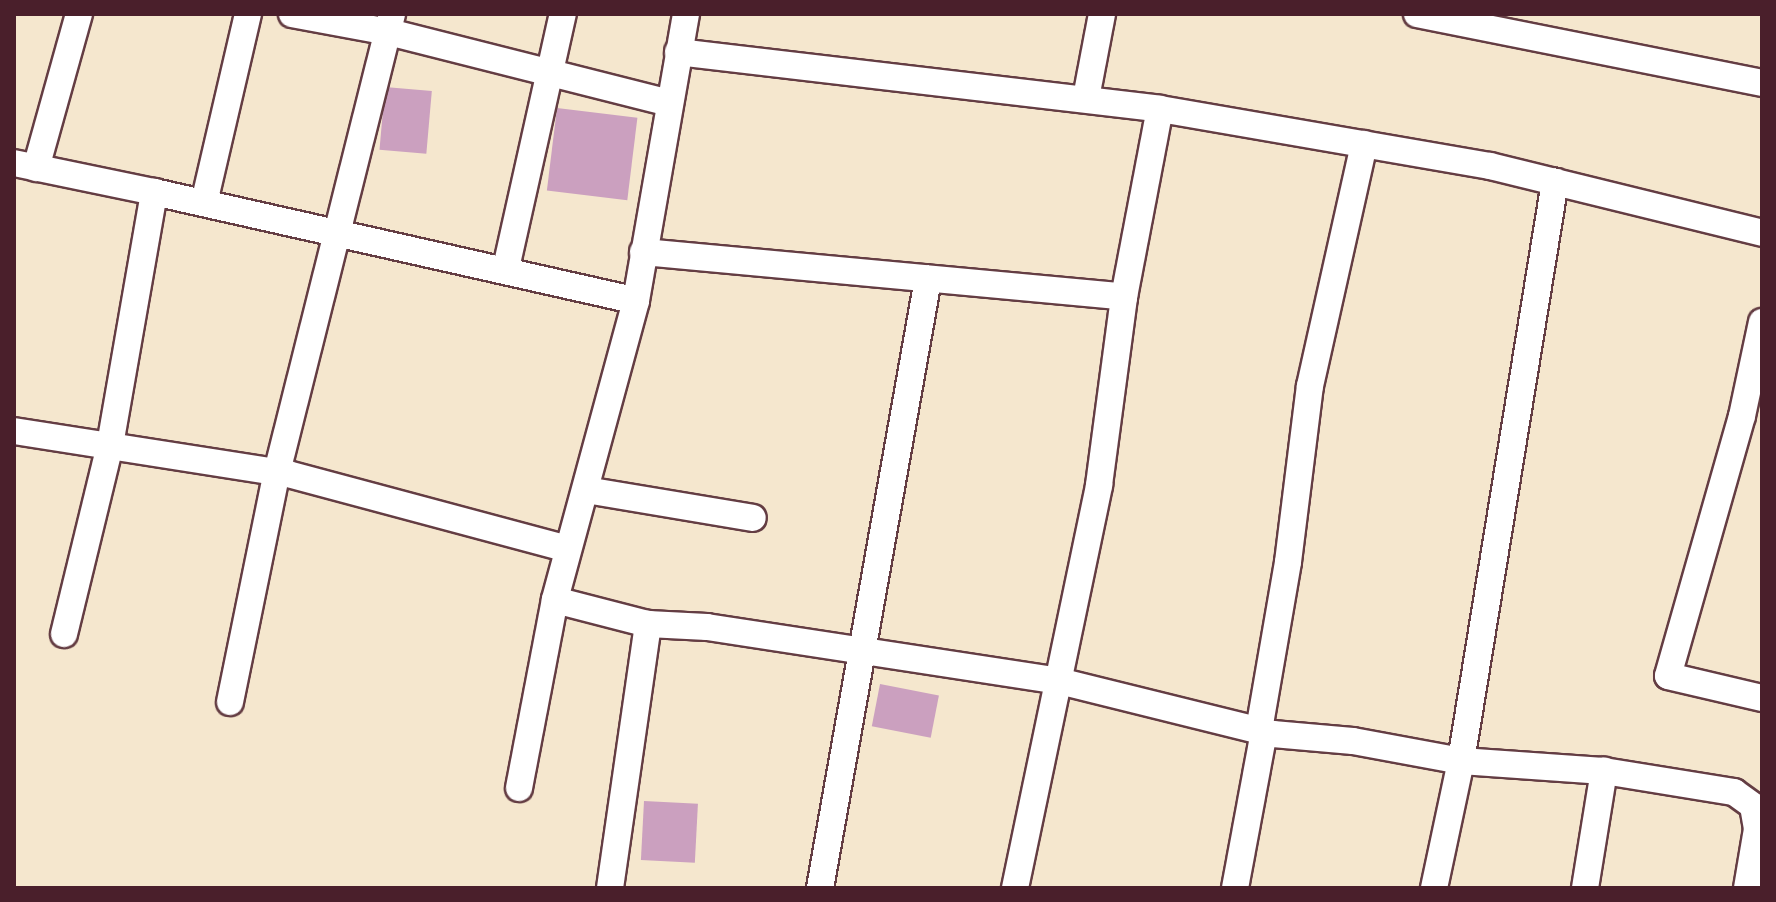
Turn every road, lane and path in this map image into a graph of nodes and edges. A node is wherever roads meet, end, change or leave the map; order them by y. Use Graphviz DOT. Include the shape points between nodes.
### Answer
graph roads {
  1 [pos="79,14"];
  2 [pos="248,14"];
  3 [pos="292,14"];
  4 [pos="563,14"];
  5 [pos="686,14"];
  6 [pos="1102,14"];
  7 [pos="1417,14"];
  8 [pos="390,23"];
  9 [pos="678,52"];
  10 [pos="549,74"];
  11 [pos="1762,83"];
  12 [pos="1086,98"];
  13 [pos="669,103"];
  14 [pos="1160,109"];
  15 [pos="1364,144"];
  16 [pos="25,166"];
  17 [pos="1555,182"];
  18 [pos="154,192"];
  19 [pos="204,203"];
  20 [pos="336,233"];
  21 [pos="1762,233"];
  22 [pos="643,252"];
  23 [pos="506,268"];
  24 [pos="928,279"];
  25 [pos="1124,297"];
  26 [pos="636,301"];
  27 [pos="1762,322"];
  28 [pos="14,431"];
  29 [pos="110,445"];
  30 [pos="277,472"];
  31 [pos="586,490"];
  32 [pos="753,518"];
  33 [pos="567,549"];
  34 [pos="555,600"];
  35 [pos="648,624"];
  36 [pos="64,634"];
  37 [pos="866,650"];
  38 [pos="1059,681"];
  39 [pos="1762,698"];
  40 [pos="230,702"];
  41 [pos="1261,731"];
  42 [pos="1461,761"];
  43 [pos="1604,771"];
  44 [pos="519,788"];
  45 [pos="610,888"];
  46 [pos="820,888"];
  47 [pos="1015,888"];
  48 [pos="1235,888"];
  49 [pos="1434,888"];
  50 [pos="1585,888"];
  51 [pos="1747,888"];
  1 -- 16 [label="street"];
  2 -- 19 [label="street"];
  3 -- 8 [label="street"];
  4 -- 10 [label="street"];
  5 -- 9 [label="street"];
  6 -- 12 [label="street"];
  7 -- 11 [label="street"];
  8 -- 10 [label="street"];
  8 -- 20 [label="street"];
  9 -- 12 [label="street" via="951,87"];
  9 -- 13 [label="street"];
  10 -- 13 [label="street"];
  10 -- 23 [label="street"];
  12 -- 14 [label="street"];
  13 -- 22 [label="street"];
  14 -- 15 [label="street"];
  14 -- 25 [label="street"];
  15 -- 17 [label="street"];
  15 -- 41 [label="street" via="1310,386"];
  16 -- 18 [label="street"];
  17 -- 21 [label="street"];
  17 -- 42 [label="street"];
  18 -- 19 [label="street"];
  18 -- 29 [label="street"];
  19 -- 20 [label="street"];
  20 -- 23 [label="street"];
  20 -- 30 [label="street"];
  22 -- 24 [label="street"];
  22 -- 26 [label="street"];
  23 -- 26 [label="street"];
  24 -- 25 [label="street"];
  24 -- 37 [label="street"];
  25 -- 38 [label="street" via="1099,485"];
  26 -- 31 [label="street"];
  27 -- 39 [label="street" via="1742,416 1668,676"];
  28 -- 29 [label="street"];
  29 -- 30 [label="street"];
  29 -- 36 [label="street"];
  30 -- 33 [label="street"];
  30 -- 40 [label="street"];
  31 -- 32 [label="street"];
  31 -- 33 [label="street"];
  33 -- 34 [label="street"];
  34 -- 35 [label="street"];
  34 -- 44 [label="street"];
  35 -- 37 [label="street"];
  35 -- 45 [label="street"];
  37 -- 38 [label="street"];
  37 -- 46 [label="street"];
  38 -- 41 [label="street"];
  38 -- 47 [label="street"];
  41 -- 42 [label="street"];
  41 -- 48 [label="street"];
  42 -- 43 [label="street"];
  42 -- 49 [label="street"];
  43 -- 50 [label="street"];
  43 -- 51 [label="street" via="1734,792 1753,806 1757,829"];
}
